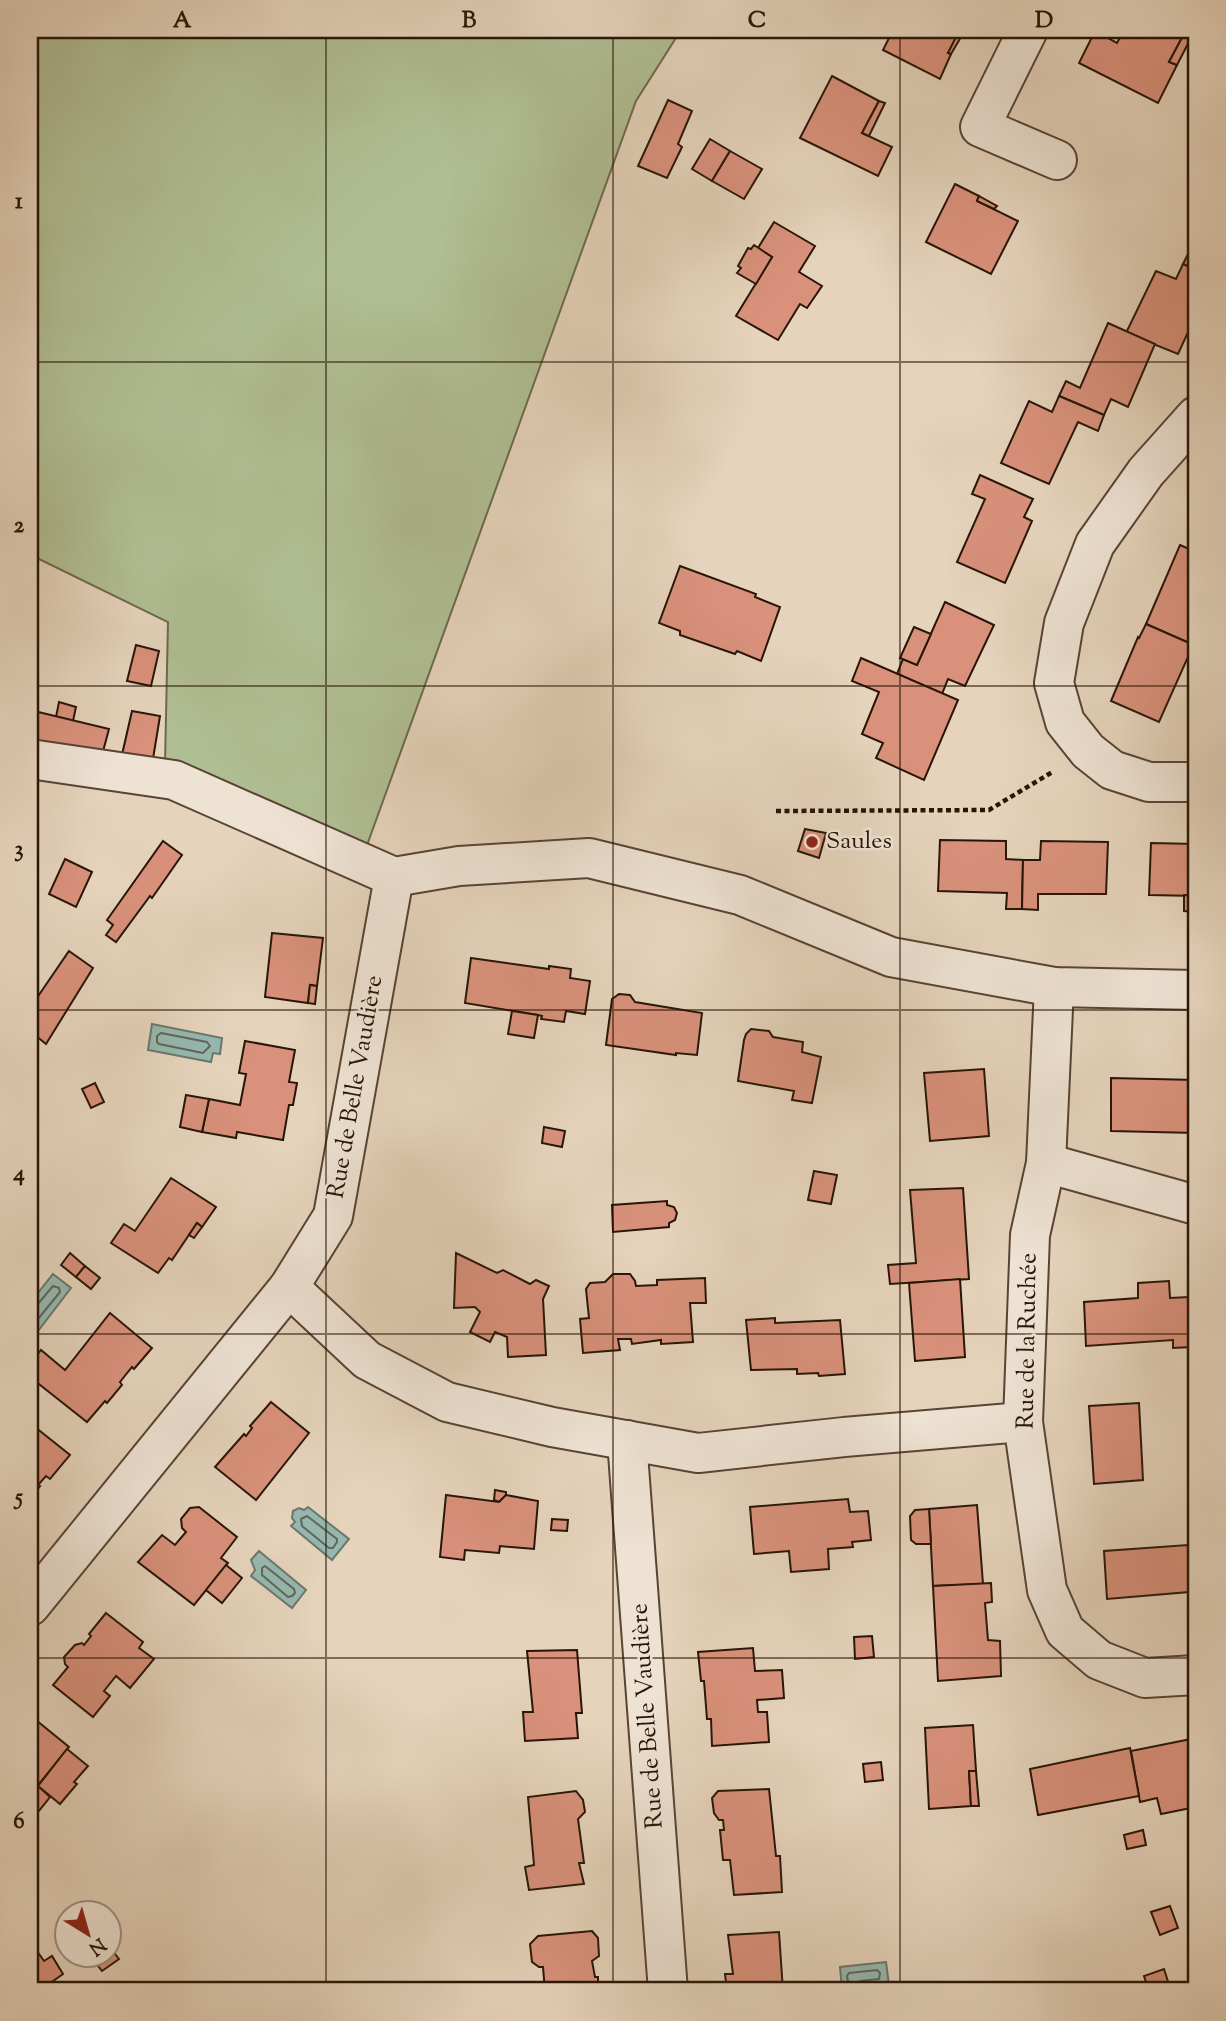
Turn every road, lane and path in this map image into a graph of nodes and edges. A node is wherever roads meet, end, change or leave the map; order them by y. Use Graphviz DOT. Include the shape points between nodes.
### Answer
graph roads {
  1 [pos="1028,30"];
  2 [pos="1057,160"];
  3 [pos="1196,416"];
  4 [pos="1088,751"];
  5 [pos="30,759"];
  6 [pos="1196,782"];
  7 [pos="776,811"];
  8 [pos="394,877"];
  9 [pos="1054,987"];
  10 [pos="1196,990"];
  11 [pos="1046,1163"];
  12 [pos="1196,1205"];
  13 [pos="289,1287"];
  14 [pos="1023,1422"];
  15 [pos="628,1440"];
  16 [pos="30,1606"];
  17 [pos="1196,1675"];
  18 [pos="668,1991"];
  1 -- 2 [label="street" via="980,127"];
  3 -- 4 [label="street" via="1146,472 1095,544 1064,623 1054,683 1065,722"];
  4 -- 6 [label="street" via="1112,770 1149,782"];
  4 -- 7 [label="path" via="989,810"];
  5 -- 8 [label="street" via="174,780"];
  8 -- 9 [label="street" via="459,866 589,858 740,895 891,957"];
  8 -- 13 [label="street, Rue de Belle Vaudière" via="333,1216"];
  9 -- 10 [label="street"];
  9 -- 11 [label="street, Rue de la Ruchée"];
  11 -- 12 [label="street"];
  11 -- 14 [label="street, Rue de la Ruchée" via="1030,1235"];
  13 -- 15 [label="street" via="367,1360 447,1402"];
  13 -- 16 [label="street, Rue de Belle Vaudière"];
  14 -- 15 [label="street" via="698,1453"];
  14 -- 17 [label="street, Rue de la Ruchée" via="1047,1590 1065,1631 1099,1660 1145,1678"];
  15 -- 18 [label="street, Rue de Belle Vaudière"];
}
